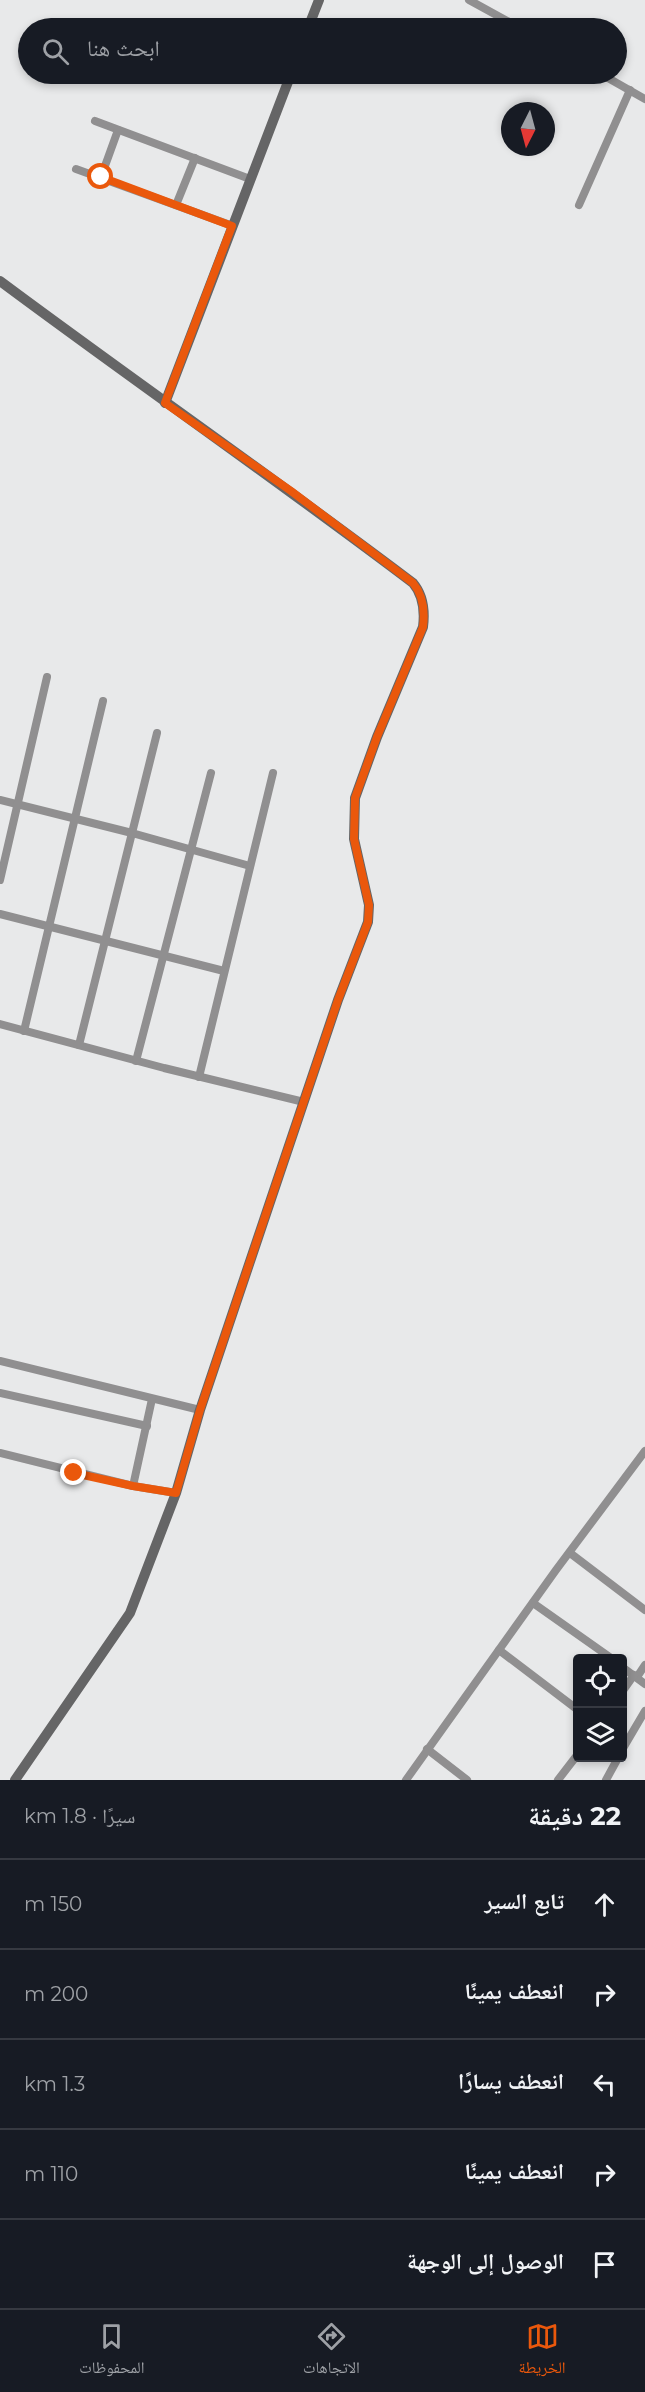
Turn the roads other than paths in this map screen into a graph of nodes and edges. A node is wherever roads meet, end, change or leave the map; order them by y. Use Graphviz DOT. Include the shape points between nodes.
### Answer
graph roads {
  1 [pos="319,0"];
  2 [pos="469,0"];
  3 [pos="312,18"];
  4 [pos="502,18"];
  5 [pos="287,84"];
  6 [pos="619,84"];
  7 [pos="630,90"];
  8 [pos="645,99"];
  9 [pos="95,121"];
  10 [pos="118,130"];
  11 [pos="195,158"];
  12 [pos="76,169"];
  13 [pos="101,177"];
  14 [pos="250,179"];
  15 [pos="176,205"];
  16 [pos="579,205"];
  17 [pos="232,226"];
  18 [pos="0,281"];
  19 [pos="165,403"];
  20 [pos="47,677"];
  21 [pos="103,701"];
  22 [pos="157,733"];
  23 [pos="211,773"];
  24 [pos="273,773"];
  25 [pos="0,800"];
  26 [pos="19,805"];
  27 [pos="75,819"];
  28 [pos="132,833"];
  29 [pos="190,849"];
  30 [pos="250,866"];
  31 [pos="0,880"];
  32 [pos="0,914"];
  33 [pos="47,926"];
  34 [pos="107,941"];
  35 [pos="164,954"];
  36 [pos="224,971"];
  37 [pos="0,1024"];
  38 [pos="24,1031"];
  39 [pos="79,1045"];
  40 [pos="136,1061"];
  41 [pos="199,1077"];
  42 [pos="304,1102"];
  43 [pos="0,1361"];
  44 [pos="0,1394"];
  45 [pos="152,1399"];
  46 [pos="200,1410"];
  47 [pos="147,1426"];
  48 [pos="645,1451"];
  49 [pos="0,1453"];
  50 [pos="133,1486"];
  51 [pos="176,1493"];
  52 [pos="570,1553"];
  53 [pos="533,1603"];
  54 [pos="645,1610"];
  55 [pos="499,1650"];
  56 [pos="603,1654"];
  57 [pos="645,1665"];
  58 [pos="627,1670"];
  59 [pos="635,1676"];
  60 [pos="645,1684"];
  61 [pos="627,1686"];
  62 [pos="575,1708"];
  63 [pos="645,1710"];
  64 [pos="627,1741"];
  65 [pos="427,1749"];
  66 [pos="573,1760"];
  67 [pos="616,1762"];
  68 [pos="15,1780"];
  69 [pos="406,1780"];
  70 [pos="467,1780"];
  71 [pos="558,1780"];
  72 [pos="606,1780"];
  1 -- 3 [label="street"];
  2 -- 4 [label="street"];
  5 -- 14 [label="street"];
  6 -- 7 [label="street"];
  7 -- 8 [label="street"];
  7 -- 16 [label="street"];
  9 -- 10 [label="street"];
  10 -- 11 [label="street"];
  10 -- 13 [label="street"];
  11 -- 14 [label="street"];
  11 -- 15 [label="street"];
  12 -- 13 [label="street"];
  13 -- 15 [label="street"];
  14 -- 17 [label="street"];
  15 -- 17 [label="street"];
  17 -- 19 [label="street"];
  18 -- 19 [label="street"];
  19 -- 42 [label="street" via="413,583 424,605 423,627 355,798 354,839 370,914"];
  20 -- 26 [label="street"];
  21 -- 27 [label="street"];
  22 -- 28 [label="street"];
  23 -- 29 [label="street"];
  24 -- 30 [label="street"];
  25 -- 26 [label="street"];
  26 -- 27 [label="street"];
  26 -- 31 [label="street"];
  27 -- 28 [label="street"];
  27 -- 33 [label="street"];
  28 -- 29 [label="street"];
  28 -- 34 [label="street"];
  29 -- 30 [label="street"];
  29 -- 35 [label="street"];
  30 -- 36 [label="street"];
  32 -- 33 [label="street"];
  33 -- 34 [label="street"];
  33 -- 38 [label="street"];
  34 -- 35 [label="street"];
  34 -- 39 [label="street"];
  35 -- 36 [label="street"];
  35 -- 40 [label="street"];
  36 -- 41 [label="street"];
  37 -- 38 [label="street"];
  38 -- 39 [label="street"];
  39 -- 40 [label="street"];
  40 -- 41 [label="street"];
  41 -- 42 [label="street"];
  42 -- 46 [label="street"];
  43 -- 45 [label="street"];
  44 -- 47 [label="street"];
  45 -- 46 [label="street"];
  45 -- 47 [label="street"];
  46 -- 51 [label="street"];
  47 -- 50 [label="street"];
  48 -- 52 [label="street"];
  49 -- 50 [label="street"];
  50 -- 51 [label="street"];
  51 -- 68 [label="street" via="130,1613"];
  52 -- 53 [label="street"];
  52 -- 54 [label="street"];
  53 -- 55 [label="street"];
  53 -- 56 [label="street"];
  55 -- 62 [label="street"];
  55 -- 65 [label="street"];
  57 -- 59 [label="street"];
  58 -- 59 [label="street"];
  59 -- 60 [label="street"];
  59 -- 61 [label="street"];
  63 -- 64 [label="street"];
  65 -- 69 [label="street"];
  65 -- 70 [label="street"];
  66 -- 71 [label="street"];
  67 -- 72 [label="street"];
}
